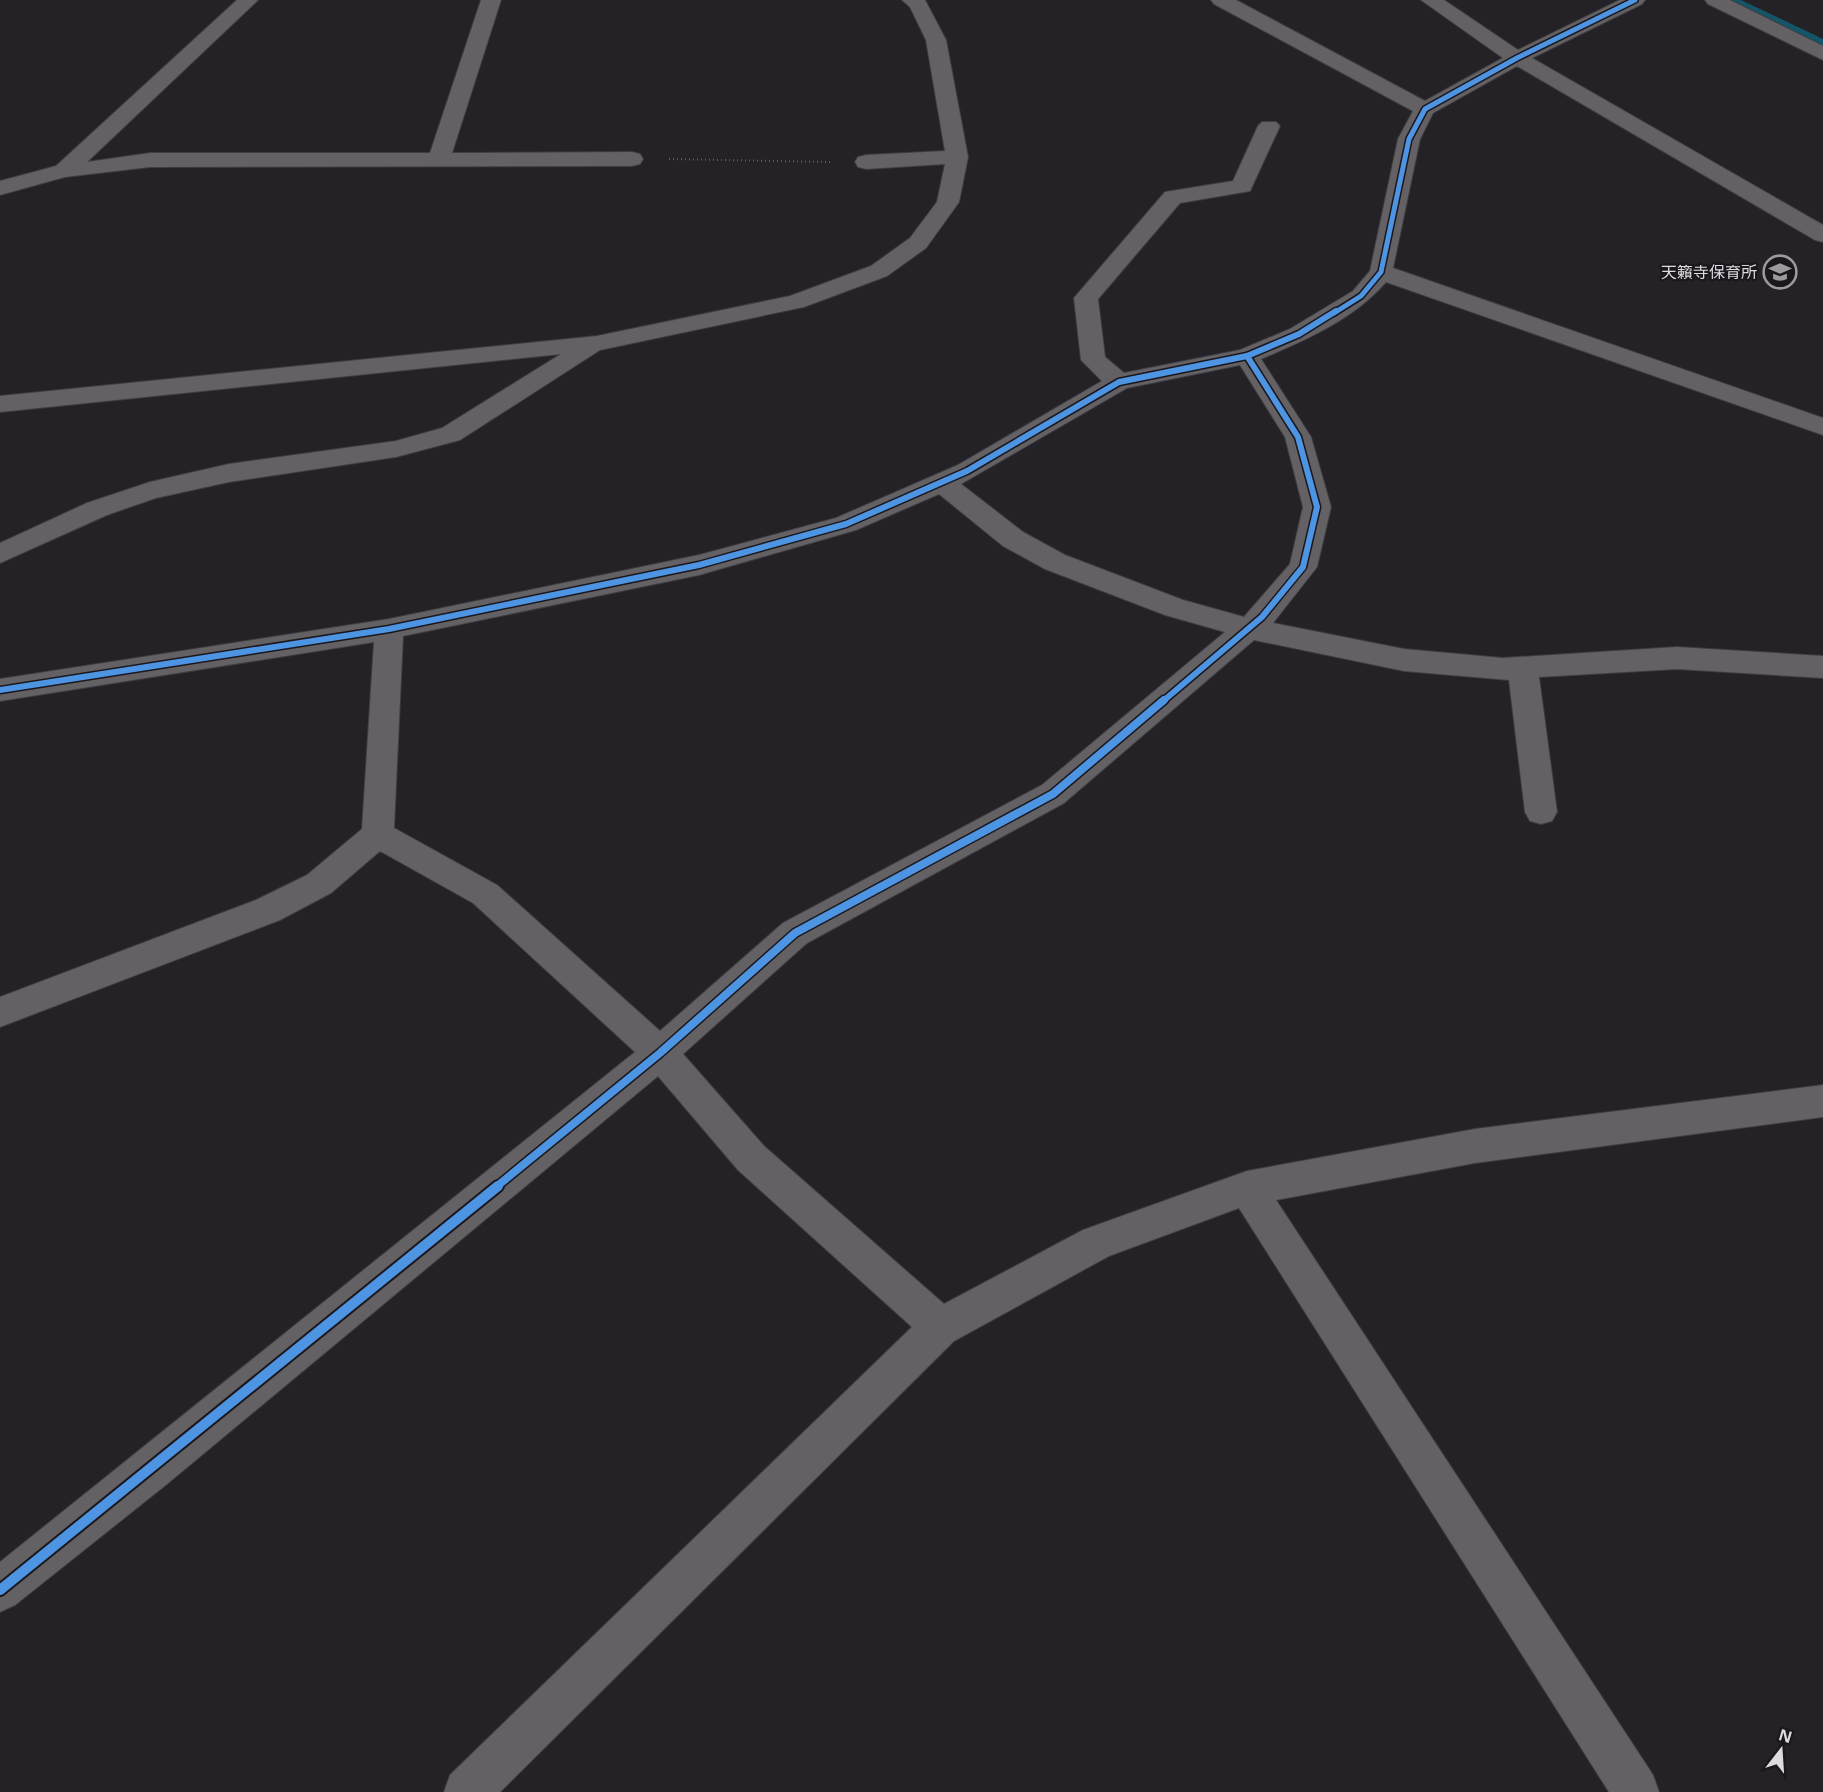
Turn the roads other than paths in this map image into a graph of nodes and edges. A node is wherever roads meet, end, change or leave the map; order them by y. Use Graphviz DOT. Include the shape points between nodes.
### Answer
graph roads {
  1 [pos="248,0"];
  2 [pos="491,0"];
  3 [pos="912,0"];
  4 [pos="1221,0"];
  5 [pos="1431,0"];
  6 [pos="1635,0"];
  7 [pos="1715,0"];
  8 [pos="1823,54"];
  9 [pos="1517,58"];
  10 [pos="1425,109"];
  11 [pos="1269,126"];
  12 [pos="957,157"];
  13 [pos="439,158"];
  14 [pos="632,159"];
  15 [pos="866,162"];
  16 [pos="64,171"];
  17 [pos="0,188"];
  18 [pos="1823,236"];
  19 [pos="1381,272"];
  20 [pos="597,343"];
  21 [pos="1247,356"];
  22 [pos="1119,382"];
  23 [pos="0,388"];
  24 [pos="120,390"];
  25 [pos="0,404"];
  26 [pos="1823,427"];
  27 [pos="941,482"];
  28 [pos="0,554"];
  29 [pos="389,628"];
  30 [pos="1248,628"];
  31 [pos="1823,667"];
  32 [pos="1504,668"];
  33 [pos="0,690"];
  34 [pos="1541,812"];
  35 [pos="378,834"];
  36 [pos="0,1012"];
  37 [pos="660,1053"];
  38 [pos="1823,1101"];
  39 [pos="1247,1188"];
  40 [pos="940,1327"];
  41 [pos="0,1590"];
  42 [pos="467,1792"];
  43 [pos="1636,1792"];
  1 -- 16 [label="street"];
  2 -- 13 [label="street"];
  3 -- 12 [label="street" via="918,4 936,40"];
  4 -- 10 [label="street"];
  5 -- 9 [label="street"];
  6 -- 9 [label="street"];
  7 -- 8 [label="street"];
  9 -- 10 [label="street"];
  9 -- 18 [label="street"];
  10 -- 19 [label="street" via="1409,139"];
  11 -- 22 [label="street" via="1242,186 1173,197 1086,298 1093,360"];
  12 -- 15 [label="street"];
  12 -- 20 [label="street" via="948,202 918,243 879,271 796,302"];
  13 -- 14 [label="street"];
  13 -- 16 [label="street" via="150,160"];
  16 -- 17 [label="street"];
  19 -- 21 [label="street" via="1361,296 1299,334"];
  19 -- 26 [label="street"];
  20 -- 24 [label="street"];
  20 -- 28 [label="street" via="452,434 396,449 229,473 150,491 97,509"];
  21 -- 22 [label="street"];
  21 -- 30 [label="street" via="1298,437 1317,507 1303,567 1262,617"];
  22 -- 27 [label="street" via="967,471"];
  23 -- 24 [label="street"];
  24 -- 25 [label="street"];
  27 -- 29 [label="street" via="846,524 699,565"];
  27 -- 30 [label="street" via="1013,538 1055,562 1175,608"];
  29 -- 33 [label="street"];
  29 -- 35 [label="street"];
  30 -- 32 [label="street" via="1404,660"];
  30 -- 37 [label="street" via="1053,794 795,933"];
  31 -- 32 [label="street" via="1677,658"];
  32 -- 34 [label="street" via="1523,670"];
  35 -- 36 [label="street" via="318,885 268,910"];
  35 -- 37 [label="street" via="485,894"];
  37 -- 40 [label="street" via="751,1158"];
  37 -- 41 [label="street"];
  38 -- 39 [label="street" via="1475,1146"];
  39 -- 40 [label="street" via="1097,1243"];
  39 -- 43 [label="street"];
  40 -- 42 [label="street"];
}
